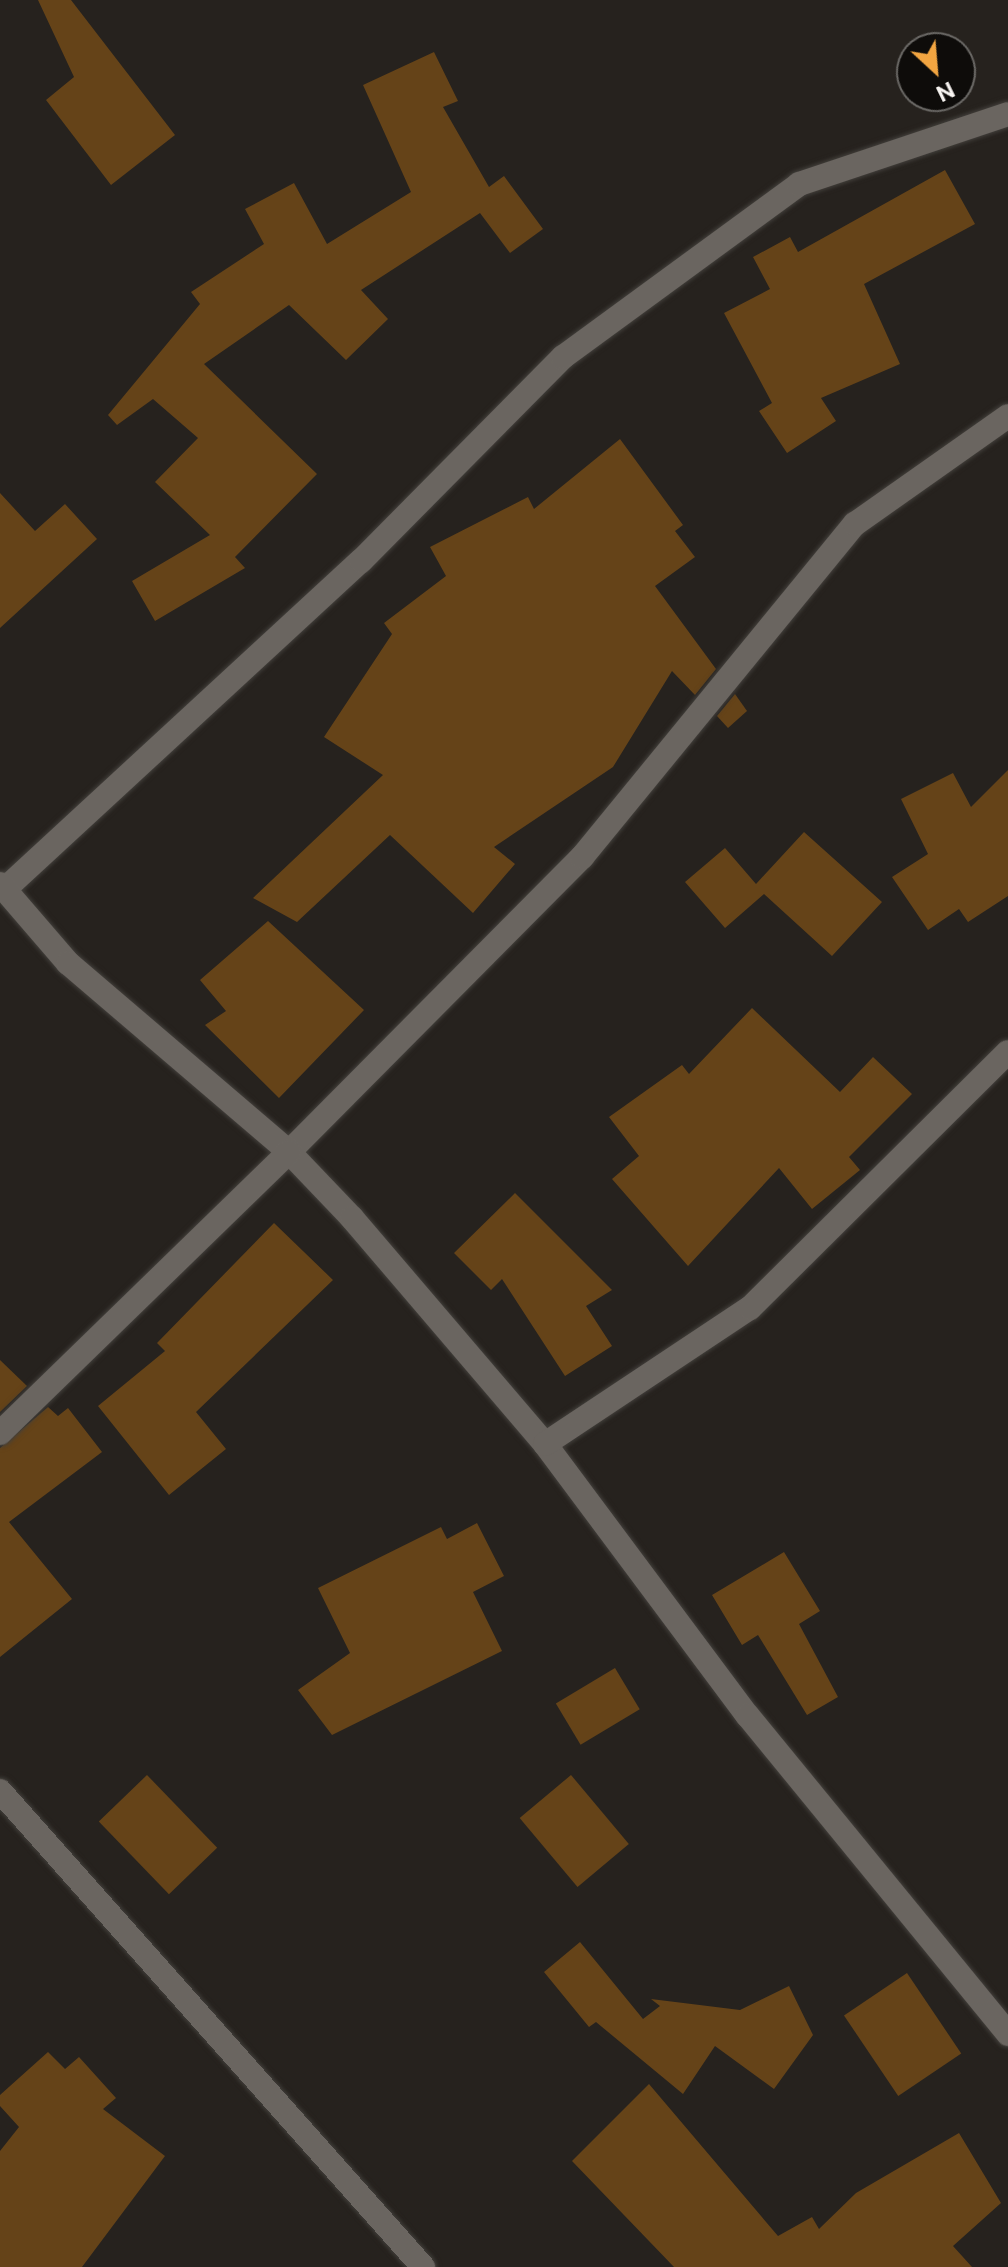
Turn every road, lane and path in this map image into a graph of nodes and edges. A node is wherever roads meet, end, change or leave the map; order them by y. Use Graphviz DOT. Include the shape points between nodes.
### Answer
graph roads {
  1 [pos="1008,114"];
  2 [pos="1008,416"];
  3 [pos="2,886"];
  4 [pos="1008,1052"];
  5 [pos="289,1152"];
  6 [pos="0,1433"];
  7 [pos="545,1444"];
  8 [pos="0,1791"];
  9 [pos="1008,2034"];
  10 [pos="423,2267"];
  1 -- 3 [label="street" via="799,184 563,357 361,561"];
  2 -- 5 [label="street" via="855,524 582,857"];
  3 -- 5 [label="street" via="68,963"];
  4 -- 7 [label="street" via="750,1308"];
  5 -- 6 [label="street"];
  5 -- 7 [label="street"];
  7 -- 9 [label="street" via="748,1716"];
  8 -- 10 [label="street"];
}
